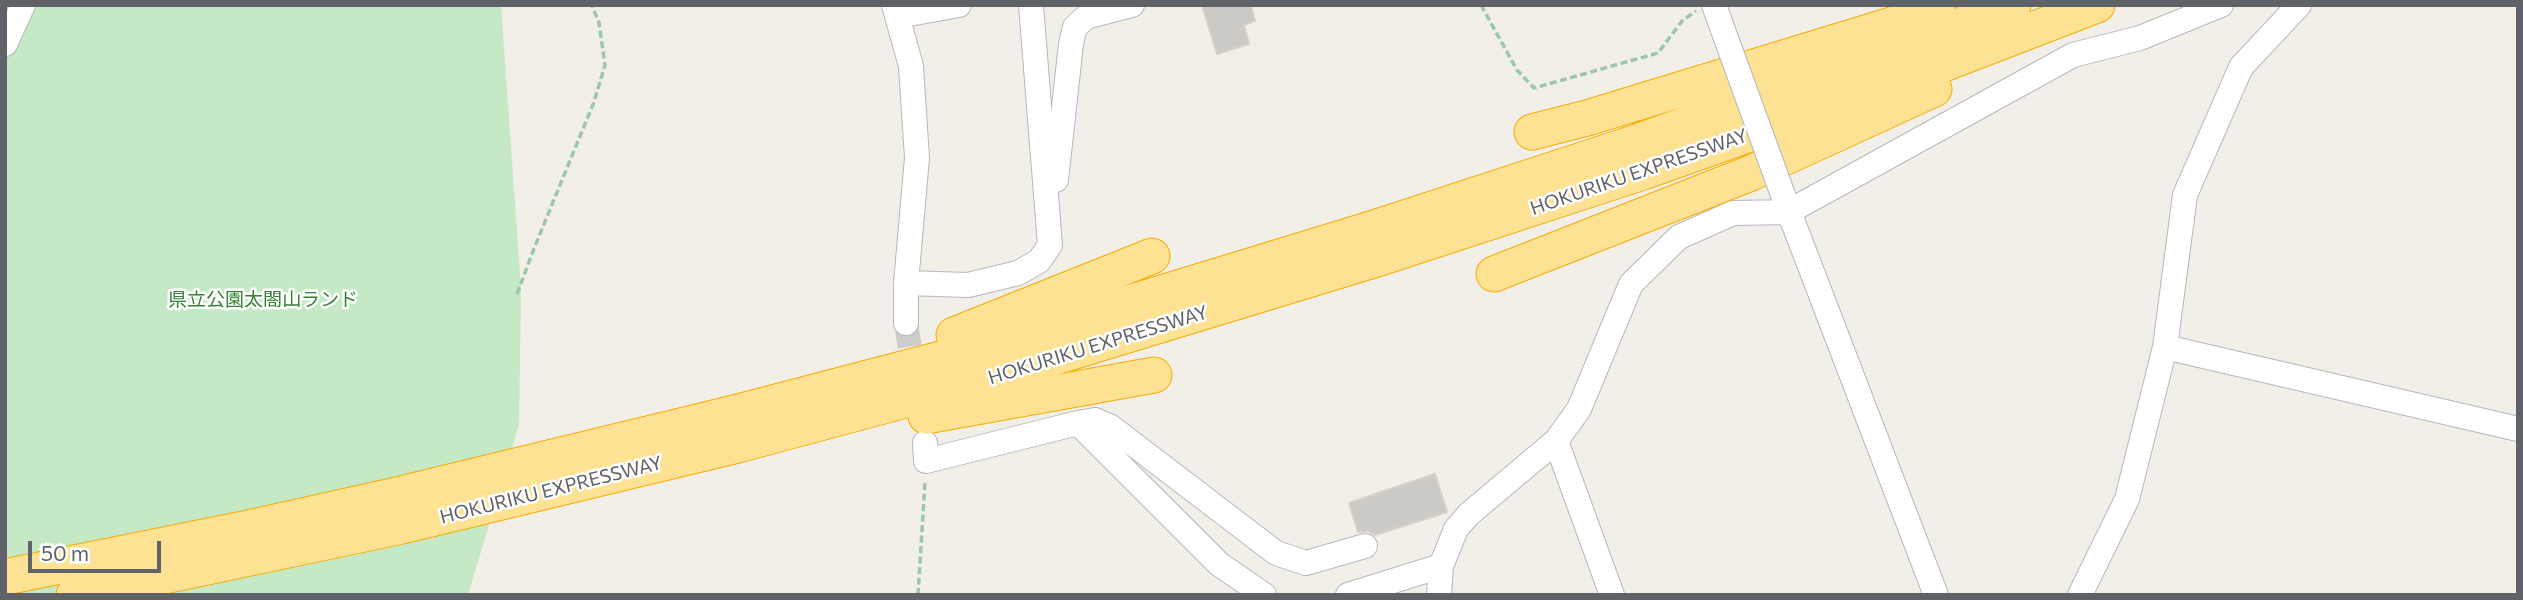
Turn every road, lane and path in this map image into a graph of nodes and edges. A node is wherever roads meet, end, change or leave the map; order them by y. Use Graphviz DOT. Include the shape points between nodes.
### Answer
graph roads {
  1 [pos="23,5"];
  2 [pos="592,5"];
  3 [pos="959,5"];
  4 [pos="1031,5"];
  5 [pos="1132,5"];
  6 [pos="1481,5"];
  7 [pos="1704,5"];
  8 [pos="1714,5"];
  9 [pos="1955,5"];
  10 [pos="2013,5"];
  11 [pos="2096,5"];
  12 [pos="2115,5"];
  13 [pos="2221,5"];
  14 [pos="2299,5"];
  15 [pos="896,11"];
  16 [pos="5,44"];
  17 [pos="1532,132"];
  18 [pos="1046,185"];
  19 [pos="1786,203"];
  20 [pos="1152,256"];
  21 [pos="1494,274"];
  22 [pos="906,283"];
  23 [pos="517,294"];
  24 [pos="906,323"];
  25 [pos="2165,347"];
  26 [pos="1154,375"];
  27 [pos="1079,423"];
  28 [pos="2518,429"];
  29 [pos="1556,441"];
  30 [pos="611,444"];
  31 [pos="925,452"];
  32 [pos="402,526"];
  33 [pos="1365,546"];
  34 [pos="1441,566"];
  35 [pos="5,577"];
  36 [pos="75,595"];
  37 [pos="918,595"];
  38 [pos="1264,595"];
  39 [pos="1348,595"];
  40 [pos="1439,595"];
  41 [pos="1612,595"];
  42 [pos="1936,595"];
  43 [pos="2080,595"];
  1 -- 16 [label="street"];
  2 -- 23 [label="path" via="605,65"];
  3 -- 15 [label="street"];
  4 -- 18 [label="street"];
  5 -- 18 [label="street" via="1086,17 1075,27 1057,180"];
  6 -- 7 [label="path" via="1517,70 1534,88 1658,53 1682,21"];
  8 -- 19 [label="street, bridge"];
  9 -- 17 [label="highway"];
  10 -- 30 [label="highway, HOKURIKU EXPRESSWAY" via="1625,146 1345,237 858,383"];
  11 -- 32 [label="highway, HOKURIKU EXPRESSWAY" via="1643,172 1115,341 863,413"];
  12 -- 21 [label="highway" via="1751,173"];
  13 -- 19 [label="street" via="2140,38 2073,55"];
  14 -- 25 [label="street" via="2241,67 2185,195"];
  15 -- 22 [label="street" via="911,66 917,158"];
  18 -- 22 [label="street" via="1050,245 1039,261 1018,273 968,285"];
  19 -- 29 [label="street" via="1733,213 1679,237 1631,284 1579,409"];
  19 -- 42 [label="street"];
  20 -- 30 [label="highway" via="869,365"];
  22 -- 24 [label="street"];
  25 -- 28 [label="street"];
  25 -- 43 [label="street" via="2127,499"];
  26 -- 32 [label="highway" via="859,429 531,503"];
  27 -- 31 [label="street"];
  27 -- 33 [label="street" via="1095,420 1111,427 1276,553 1306,563"];
  27 -- 38 [label="street" via="1219,564"];
  29 -- 34 [label="street" via="1469,514 1456,529"];
  29 -- 41 [label="street"];
  30 -- 35 [label="highway, HOKURIKU EXPRESSWAY" via="244,529"];
  31 -- 37 [label="path"];
  32 -- 36 [label="highway, HOKURIKU EXPRESSWAY"];
  34 -- 39 [label="street"];
  34 -- 40 [label="street"];
}
